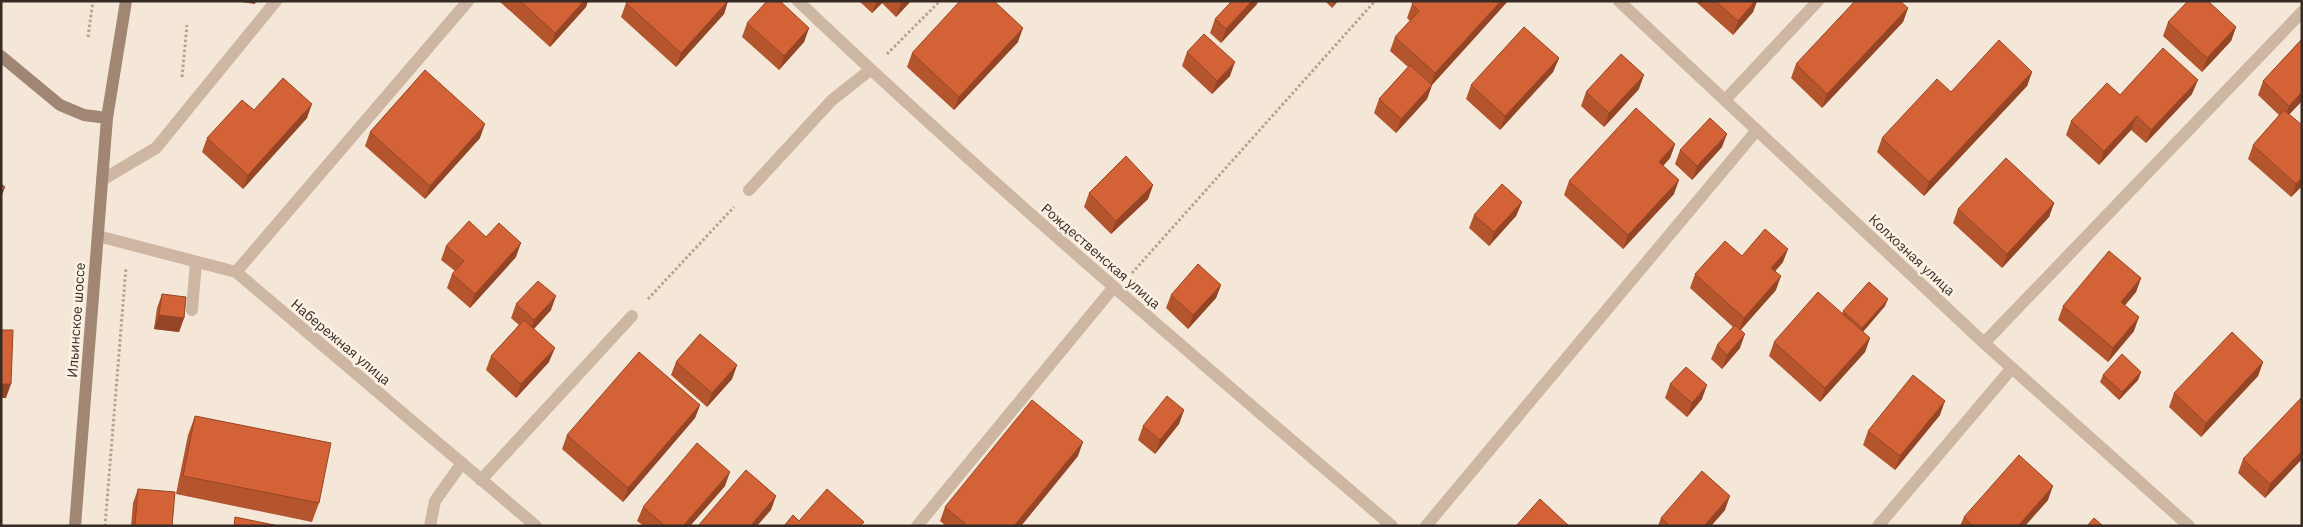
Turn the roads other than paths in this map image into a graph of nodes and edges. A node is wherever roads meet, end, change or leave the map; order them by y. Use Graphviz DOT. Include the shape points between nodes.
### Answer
graph roads {
  1 [pos="126,1"];
  2 [pos="276,1"];
  3 [pos="468,1"];
  4 [pos="798,1"];
  5 [pos="1619,1"];
  6 [pos="1818,1"];
  7 [pos="2302,12"];
  8 [pos="1,56"];
  9 [pos="870,70"];
  10 [pos="1724,100"];
  11 [pos="107,118"];
  12 [pos="1757,130"];
  13 [pos="102,180"];
  14 [pos="749,190"];
  15 [pos="98,236"];
  16 [pos="196,262"];
  17 [pos="236,272"];
  18 [pos="1113,288"];
  19 [pos="192,310"];
  20 [pos="632,316"];
  21 [pos="1984,343"];
  22 [pos="2012,368"];
  23 [pos="462,463"];
  24 [pos="481,480"];
  25 [pos="76,526"];
  26 [pos="430,526"];
  27 [pos="536,526"];
  28 [pos="917,526"];
  29 [pos="1392,526"];
  30 [pos="1426,526"];
  31 [pos="1878,526"];
  32 [pos="2188,526"];
  1 -- 11 [label="main road, Ильинское шоссе"];
  2 -- 13 [label="street" via="156,148"];
  3 -- 17 [label="street"];
  4 -- 9 [label="street, Рождественская улица"];
  5 -- 10 [label="street, Колхозная улица"];
  6 -- 10 [label="street"];
  7 -- 21 [label="street"];
  8 -- 11 [label="main road" via="60,105 84,115"];
  9 -- 14 [label="street" via="832,100"];
  9 -- 18 [label="street, Рождественская улица"];
  10 -- 12 [label="street, Колхозная улица"];
  11 -- 13 [label="main road, Ильинское шоссе"];
  12 -- 21 [label="street, Колхозная улица"];
  12 -- 30 [label="street"];
  13 -- 15 [label="main road, Ильинское шоссе"];
  15 -- 16 [label="street, Набережная улица"];
  15 -- 25 [label="main road, Ильинское шоссе"];
  16 -- 17 [label="street, Набережная улица"];
  16 -- 19 [label="street"];
  17 -- 23 [label="street, Набережная улица"];
  18 -- 28 [label="street"];
  18 -- 29 [label="street, Рождественская улица"];
  20 -- 24 [label="street"];
  21 -- 22 [label="street, Колхозная улица"];
  22 -- 31 [label="street"];
  22 -- 32 [label="street, Колхозная улица"];
  23 -- 24 [label="street, Набережная улица"];
  23 -- 26 [label="street" via="435,501"];
  24 -- 27 [label="street, Набережная улица"];
}
